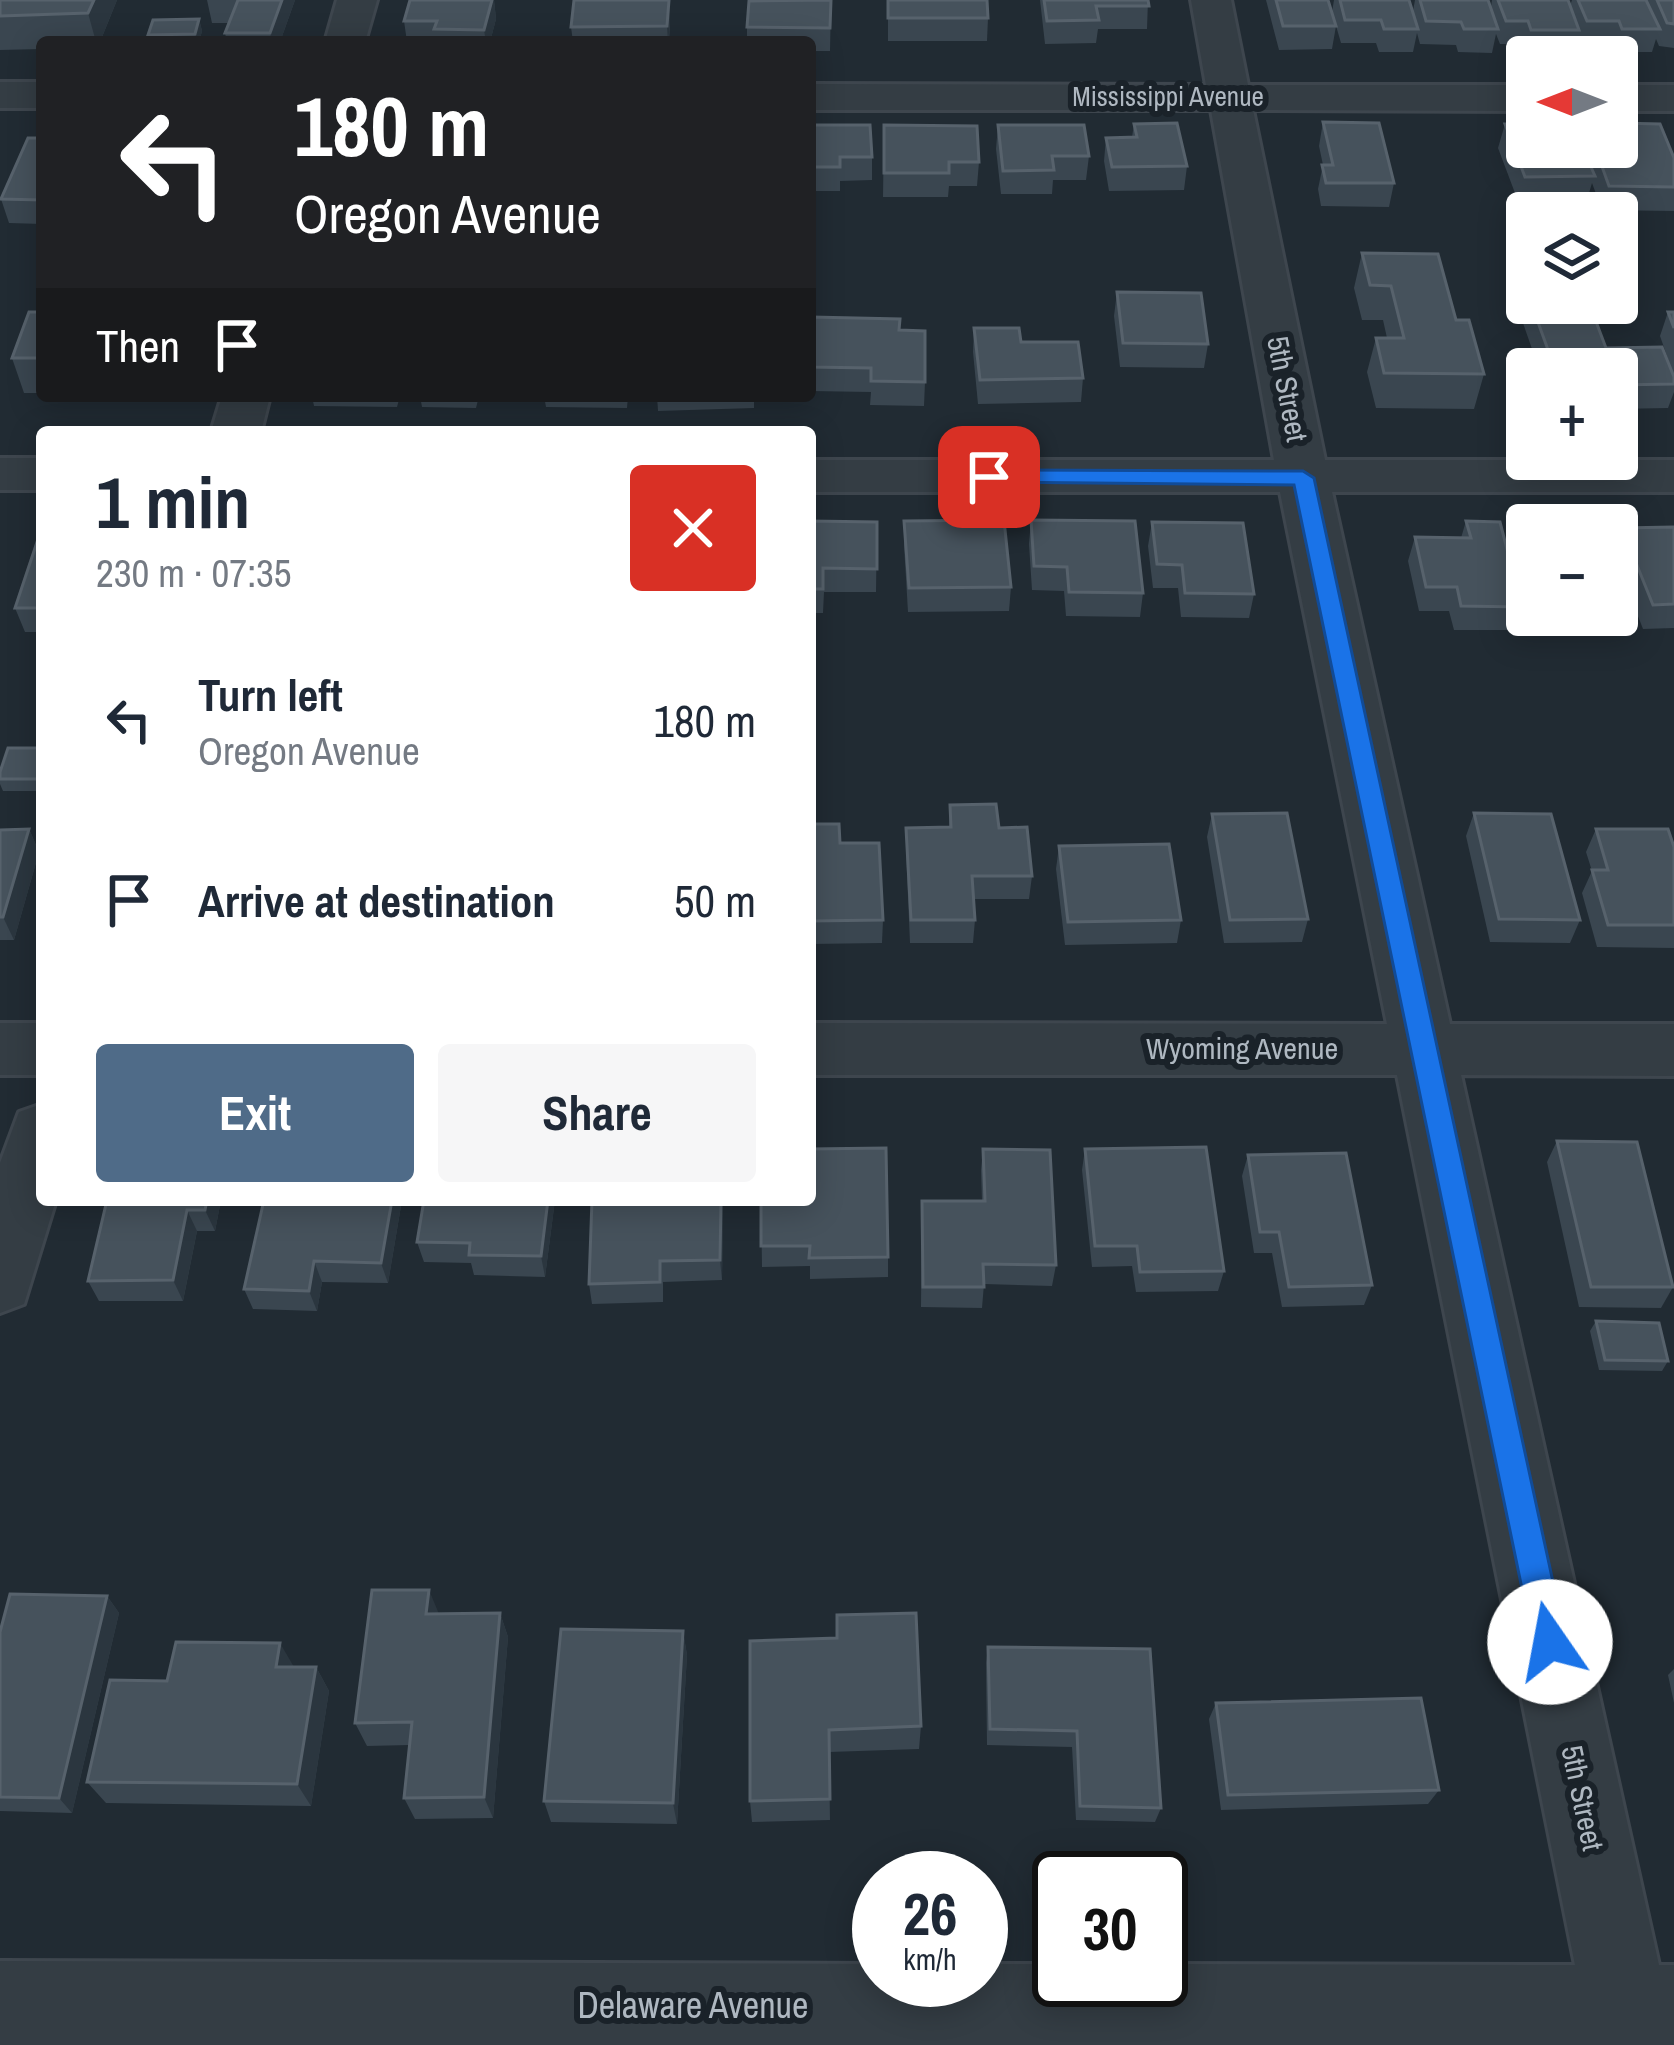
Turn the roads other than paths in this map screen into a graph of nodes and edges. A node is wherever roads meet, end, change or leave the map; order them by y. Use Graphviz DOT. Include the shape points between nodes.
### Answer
graph roads {
  1 [pos="357,0"];
  2 [pos="1210,0"];
  3 [pos="347,36"];
  4 [pos="0,95"];
  5 [pos="36,95"];
  6 [pos="816,97"];
  7 [pos="1232,98"];
  8 [pos="1506,98"];
  9 [pos="1638,98"];
  10 [pos="1674,98"];
  11 [pos="0,474"];
  12 [pos="36,474"];
  13 [pos="816,476"];
  14 [pos="1674,476"];
  15 [pos="1303,478"];
  16 [pos="0,1048"];
  17 [pos="36,1048"];
  18 [pos="816,1048"];
  19 [pos="1426,1048"];
  20 [pos="1674,1049"];
  21 [pos="36,1153"];
  22 [pos="0,1283"];
  23 [pos="0,2004"];
  24 [pos="1645,2020"];
  1 -- 3 [label="street"];
  2 -- 7 [label="street, 5th Street"];
  4 -- 5 [label="street"];
  6 -- 7 [label="street, Mississippi Avenue"];
  7 -- 8 [label="street, Mississippi Avenue"];
  7 -- 15 [label="street, 5th Street"];
  9 -- 10 [label="street"];
  11 -- 12 [label="street"];
  13 -- 15 [label="street"];
  14 -- 15 [label="street"];
  15 -- 19 [label="street, 5th Street"];
  16 -- 17 [label="street"];
  18 -- 19 [label="street, Wyoming Avenue"];
  19 -- 20 [label="street, Wyoming Avenue"];
  19 -- 24 [label="street, 5th Street"];
  21 -- 22 [label="street"];
  23 -- 24 [label="street, Delaware Avenue"];
}
